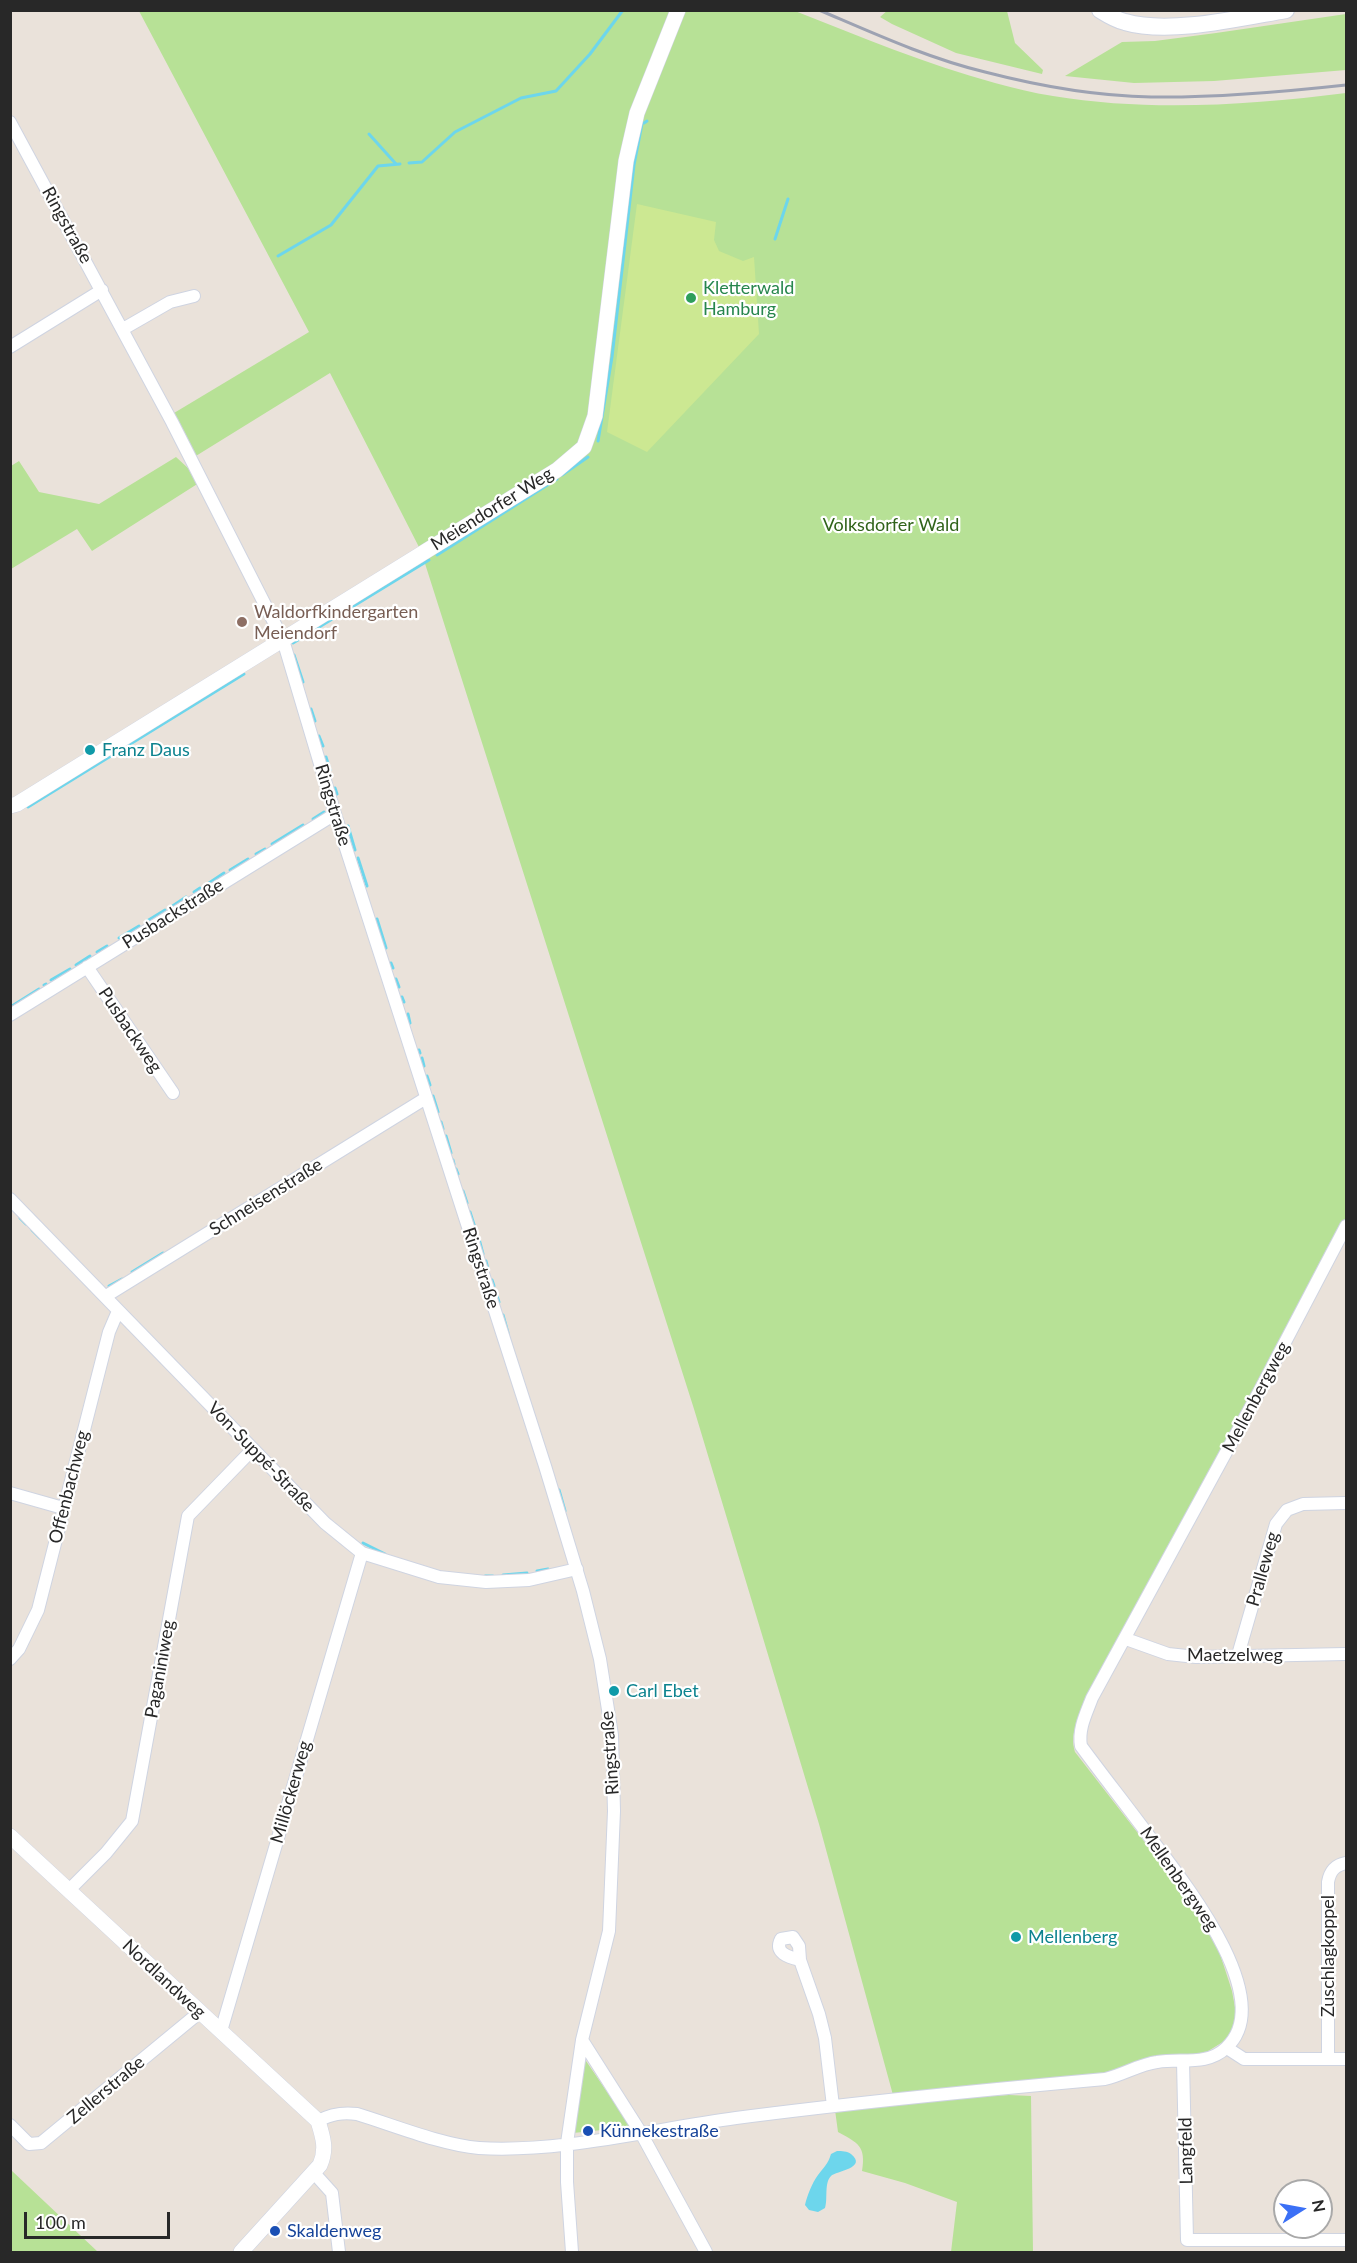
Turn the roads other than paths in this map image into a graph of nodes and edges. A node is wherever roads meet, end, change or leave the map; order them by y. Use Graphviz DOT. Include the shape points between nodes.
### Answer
graph roads {
  1 [pos="678,10"];
  2 [pos="1100,10"];
  3 [pos="1286,10"];
  4 [pos="10,122"];
  5 [pos="102,290"];
  6 [pos="194,296"];
  7 [pos="123,329"];
  8 [pos="10,347"];
  9 [pos="283,640"];
  10 [pos="13,808"];
  11 [pos="335,814"];
  12 [pos="87,967"];
  13 [pos="10,1015"];
  14 [pos="173,1093"];
  15 [pos="426,1098"];
  16 [pos="10,1199"];
  17 [pos="1347,1226"];
  18 [pos="106,1296"];
  19 [pos="118,1311"];
  20 [pos="253,1449"];
  21 [pos="10,1493"];
  22 [pos="1347,1503"];
  23 [pos="63,1508"];
  24 [pos="362,1553"];
  25 [pos="577,1569"];
  26 [pos="1126,1639"];
  27 [pos="1347,1654"];
  28 [pos="1238,1655"];
  29 [pos="10,1659"];
  30 [pos="10,1836"];
  31 [pos="1347,1863"];
  32 [pos="69,1890"];
  33 [pos="800,1960"];
  34 [pos="200,2012"];
  35 [pos="221,2031"];
  36 [pos="582,2040"];
  37 [pos="1227,2048"];
  38 [pos="1328,2059"];
  39 [pos="1347,2059"];
  40 [pos="1183,2061"];
  41 [pos="834,2106"];
  42 [pos="318,2121"];
  43 [pos="10,2126"];
  44 [pos="641,2133"];
  45 [pos="567,2143"];
  46 [pos="314,2173"];
  47 [pos="1347,2240"];
  48 [pos="241,2253"];
  49 [pos="339,2253"];
  50 [pos="572,2253"];
  51 [pos="706,2253"];
  1 -- 9 [label="street, Meiendorfer Weg" via="637,113 626,160 595,416 584,447 557,470"];
  2 -- 3 [label="main road" via="1127,23 1154,26"];
  4 -- 5 [label="street, Ringstraße"];
  5 -- 7 [label="street, Ringstraße"];
  5 -- 8 [label="street"];
  6 -- 7 [label="street" via="170,302"];
  7 -- 9 [label="street, Ringstraße"];
  9 -- 10 [label="street, Meiendorfer Weg"];
  9 -- 11 [label="street, Ringstraße"];
  11 -- 12 [label="street, Pusbackstraße"];
  11 -- 15 [label="street, Ringstraße"];
  12 -- 13 [label="street, Pusbackstraße"];
  12 -- 14 [label="street, Pusbackweg"];
  15 -- 18 [label="street, Schneisenstraße"];
  15 -- 25 [label="street, Ringstraße"];
  16 -- 18 [label="street, Von-Suppé-Straße"];
  17 -- 26 [label="street, Mellenbergweg"];
  18 -- 19 [label="street, Von-Suppé-Straße"];
  19 -- 20 [label="street, Von-Suppé-Straße"];
  19 -- 23 [label="street, Offenbachweg" via="109,1332"];
  20 -- 24 [label="street, Von-Suppé-Straße" via="325,1522"];
  20 -- 32 [label="street, Paganiniweg" via="188,1516 132,1821"];
  21 -- 23 [label="street"];
  22 -- 28 [label="street, Pralleweg" via="1303,1504 1287,1510 1276,1524"];
  23 -- 29 [label="street, Offenbachweg" via="38,1610"];
  24 -- 25 [label="street, Von-Suppé-Straße" via="439,1577 486,1582 529,1580"];
  24 -- 35 [label="street, Millöckerweg"];
  25 -- 36 [label="street, Ringstraße" via="600,1659 612,1735 614,1811 609,1931"];
  26 -- 28 [label="street, Maetzelweg" via="1168,1654"];
  26 -- 37 [label="street, Mellenbergweg" via="1092,1698 1081,1727 1081,1746 1197,1901 1220,1939 1236,1981 1242,2011 1241,2022"];
  27 -- 28 [label="street, Maetzelweg"];
  30 -- 32 [label="street, Nordlandweg"];
  31 -- 38 [label="street, Zuschlagkoppel" via="1332,1870 1328,1882"];
  32 -- 34 [label="street, Nordlandweg"];
  33 -- 41 [label="street" via="819,2014"];
  34 -- 35 [label="street, Nordlandweg"];
  34 -- 43 [label="street, Zellerstraße" via="41,2144 29,2144"];
  35 -- 42 [label="street, Nordlandweg"];
  36 -- 44 [label="street"];
  36 -- 45 [label="street, Ringstraße"];
  37 -- 38 [label="street" via="1244,2059"];
  37 -- 40 [label="street" via="1203,2060"];
  38 -- 39 [label="street"];
  40 -- 41 [label="street" via="1157,2061 1105,2079"];
  40 -- 47 [label="street, Langfeld" via="1187,2240"];
  41 -- 44 [label="street"];
  42 -- 45 [label="street" via="336,2114 357,2114 476,2148 522,2149"];
  42 -- 46 [label="street" via="325,2154"];
  44 -- 45 [label="street"];
  44 -- 51 [label="street"];
  45 -- 50 [label="street, Ringstraße"];
  46 -- 48 [label="street"];
  46 -- 49 [label="street" via="332,2193"];
}
